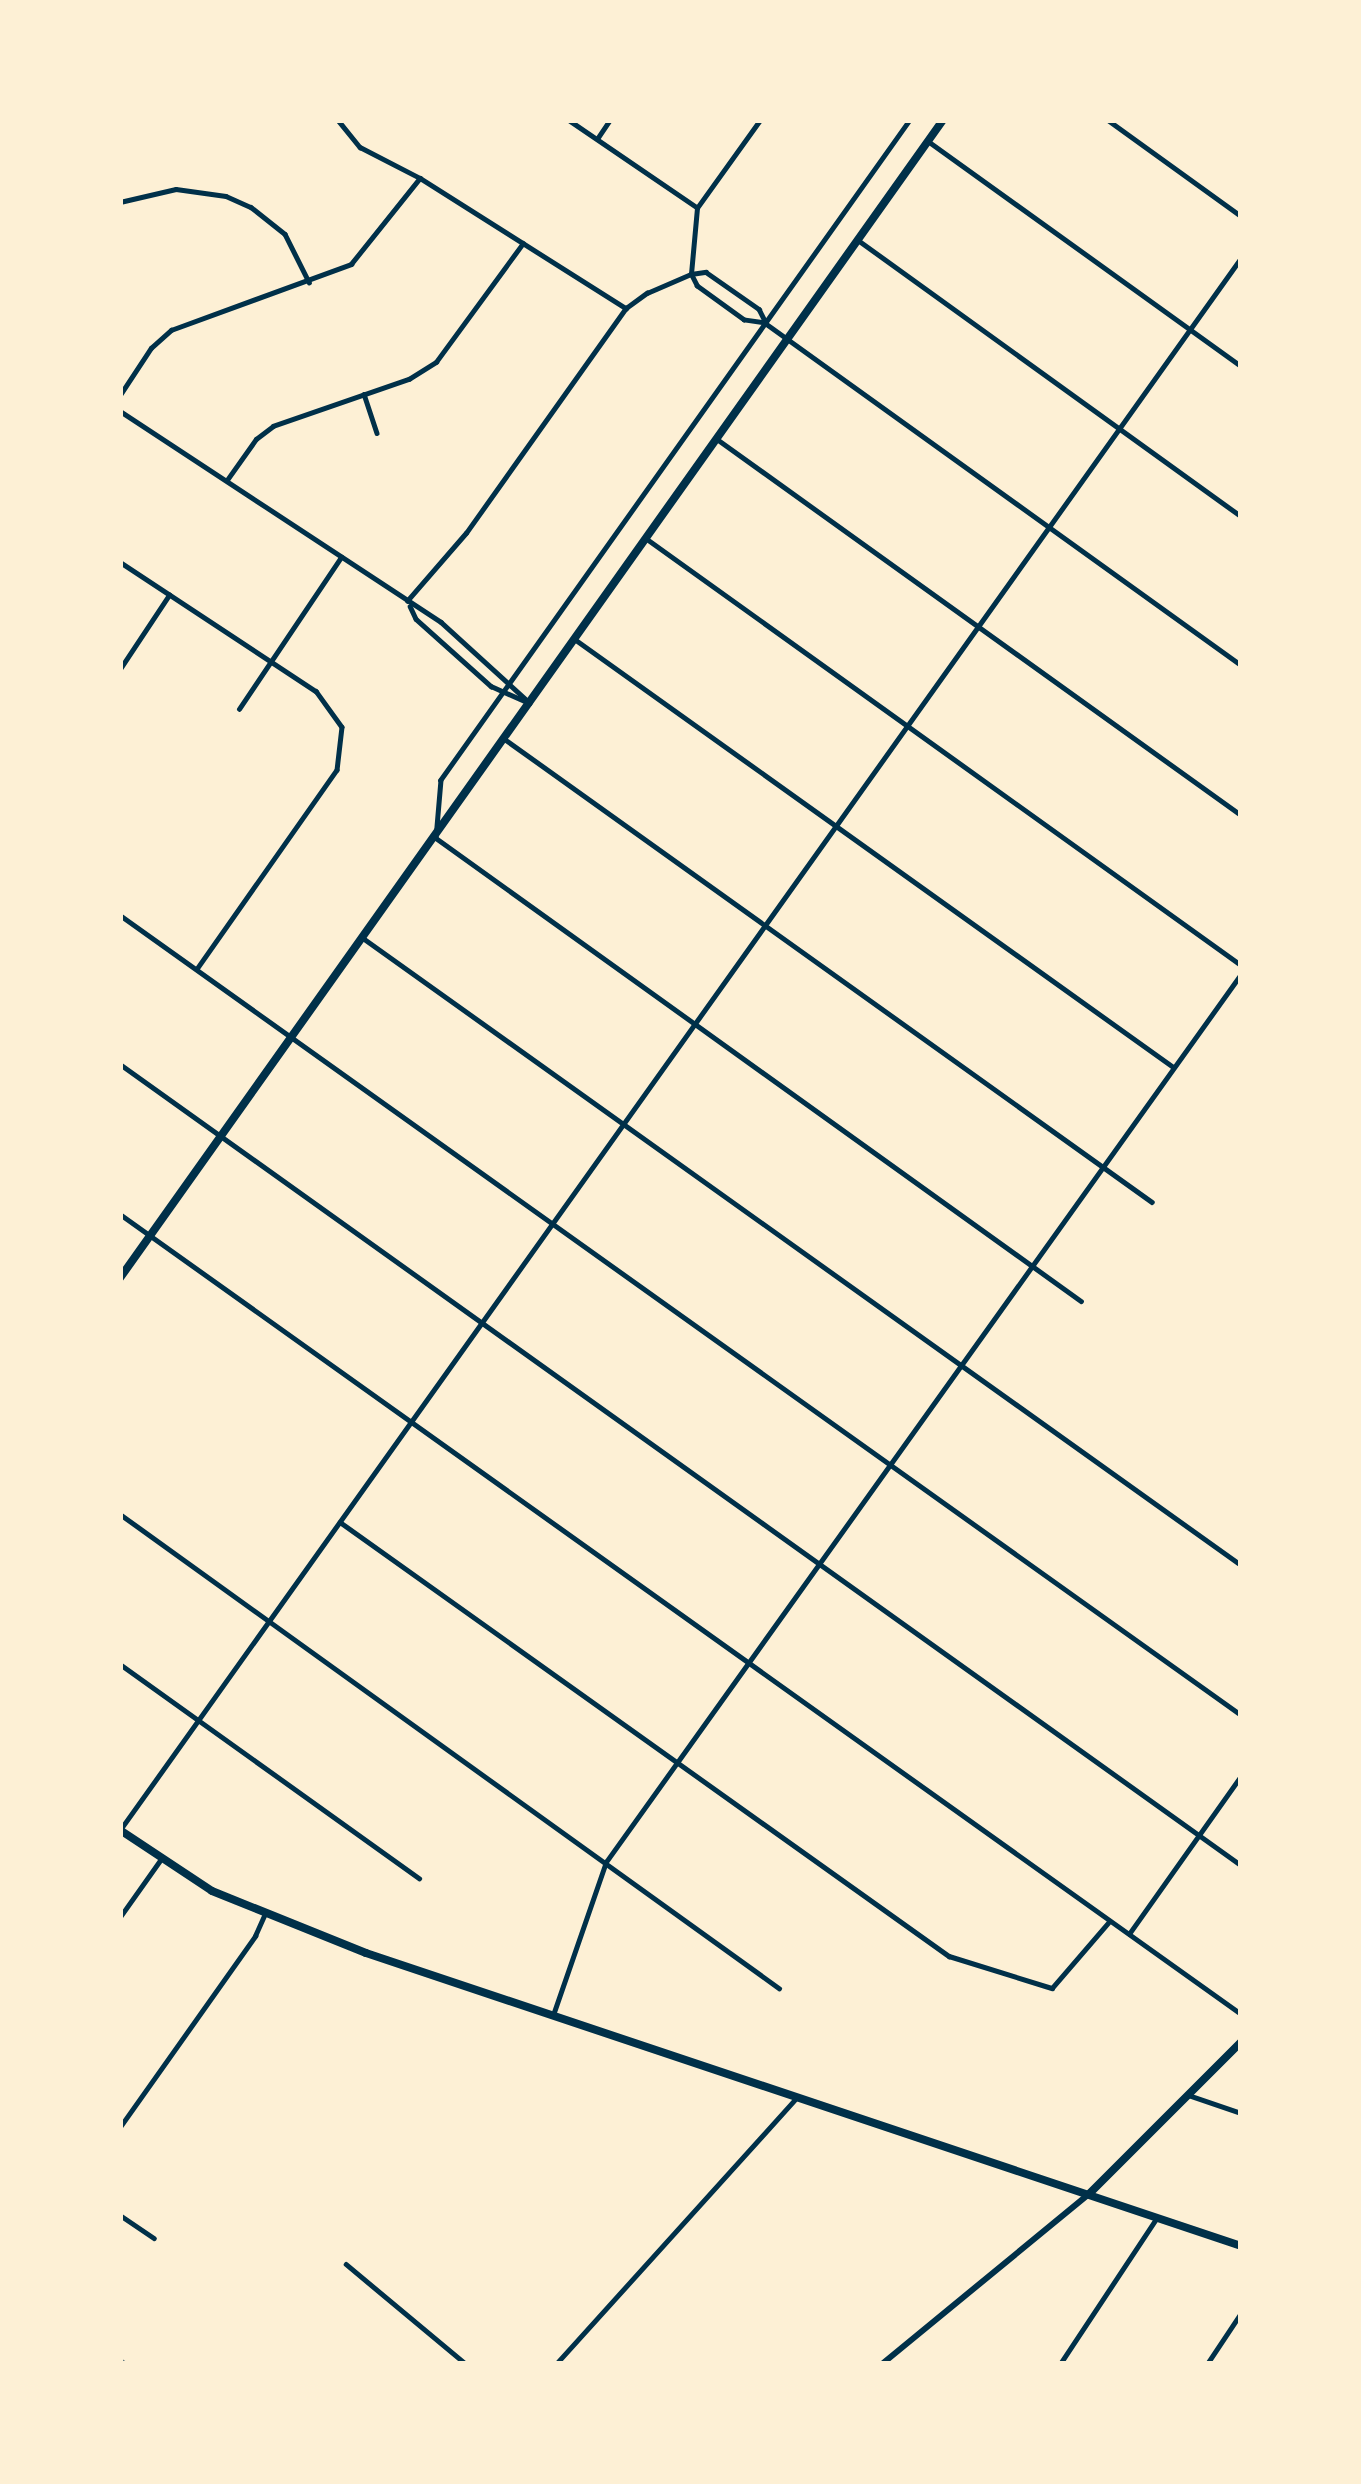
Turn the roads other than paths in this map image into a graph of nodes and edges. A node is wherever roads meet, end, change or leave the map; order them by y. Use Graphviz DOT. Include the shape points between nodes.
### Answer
graph roads {
  1 [pos="338,120"];
  2 [pos="568,120"];
  3 [pos="610,120"];
  4 [pos="760,120"];
  5 [pos="910,120"];
  6 [pos="943,120"];
  7 [pos="1108,120"];
  8 [pos="597,139"];
  9 [pos="928,141"];
  10 [pos="420,178"];
  11 [pos="120,202"];
  12 [pos="697,208"];
  13 [pos="1241,215"];
  14 [pos="858,240"];
  15 [pos="523,242"];
  16 [pos="1241,258"];
  17 [pos="691,274"];
  18 [pos="310,282"];
  19 [pos="626,308"];
  20 [pos="766,323"];
  21 [pos="1190,329"];
  22 [pos="788,339"];
  23 [pos="1241,366"];
  24 [pos="120,394"];
  25 [pos="364,394"];
  26 [pos="120,411"];
  27 [pos="1119,429"];
  28 [pos="376,433"];
  29 [pos="717,439"];
  30 [pos="226,482"];
  31 [pos="1241,516"];
  32 [pos="1049,527"];
  33 [pos="647,539"];
  34 [pos="341,557"];
  35 [pos="120,562"];
  36 [pos="169,595"];
  37 [pos="407,601"];
  38 [pos="978,628"];
  39 [pos="576,640"];
  40 [pos="270,662"];
  41 [pos="1241,665"];
  42 [pos="120,669"];
  43 [pos="512,682"];
  44 [pos="504,693"];
  45 [pos="531,704"];
  46 [pos="238,710"];
  47 [pos="907,727"];
  48 [pos="506,740"];
  49 [pos="1241,815"];
  50 [pos="836,826"];
  51 [pos="436,838"];
  52 [pos="120,915"];
  53 [pos="765,926"];
  54 [pos="363,938"];
  55 [pos="197,969"];
  56 [pos="1241,969"];
  57 [pos="695,1024"];
  58 [pos="292,1037"];
  59 [pos="120,1064"];
  60 [pos="1174,1068"];
  61 [pos="624,1124"];
  62 [pos="221,1136"];
  63 [pos="1103,1167"];
  64 [pos="1152,1202"];
  65 [pos="120,1214"];
  66 [pos="553,1224"];
  67 [pos="150,1236"];
  68 [pos="1032,1266"];
  69 [pos="120,1278"];
  70 [pos="1081,1301"];
  71 [pos="482,1323"];
  72 [pos="961,1365"];
  73 [pos="411,1422"];
  74 [pos="891,1465"];
  75 [pos="120,1514"];
  76 [pos="340,1522"];
  77 [pos="820,1564"];
  78 [pos="1241,1565"];
  79 [pos="269,1622"];
  80 [pos="749,1663"];
  81 [pos="120,1664"];
  82 [pos="1241,1715"];
  83 [pos="199,1720"];
  84 [pos="678,1763"];
  85 [pos="1241,1776"];
  86 [pos="120,1830"];
  87 [pos="1199,1835"];
  88 [pos="161,1859"];
  89 [pos="607,1862"];
  90 [pos="1241,1865"];
  91 [pos="419,1878"];
  92 [pos="265,1914"];
  93 [pos="120,1917"];
  94 [pos="1110,1921"];
  95 [pos="1129,1934"];
  96 [pos="779,1988"];
  97 [pos="1241,2014"];
  98 [pos="553,2015"];
  99 [pos="1241,2042"];
  100 [pos="1188,2095"];
  101 [pos="797,2097"];
  102 [pos="1241,2113"];
  103 [pos="120,2127"];
  104 [pos="1089,2194"];
  105 [pos="120,2216"];
  106 [pos="1157,2218"];
  107 [pos="154,2238"];
  108 [pos="1241,2246"];
  109 [pos="346,2264"];
  110 [pos="1241,2313"];
  111 [pos="466,2364"];
  112 [pos="556,2364"];
  113 [pos="882,2364"];
  114 [pos="1060,2364"];
  115 [pos="1207,2364"];
  1 -- 10 [label="street" via="360,147"];
  2 -- 8 [label="street"];
  3 -- 8 [label="street"];
  4 -- 12 [label="street"];
  5 -- 20 [label="street"];
  6 -- 9 [label="main road"];
  7 -- 13 [label="street"];
  8 -- 12 [label="street"];
  9 -- 14 [label="main road"];
  9 -- 21 [label="street"];
  10 -- 15 [label="street"];
  10 -- 18 [label="street" via="362,256"];
  11 -- 18 [label="street" via="176,189 238,201 286,234"];
  12 -- 17 [label="street"];
  14 -- 22 [label="main road"];
  14 -- 27 [label="street"];
  15 -- 19 [label="street"];
  15 -- 25 [label="street" via="436,362"];
  16 -- 21 [label="street"];
  17 -- 19 [label="street"];
  17 -- 20 [label="street" via="744,320"];
  17 -- 20 [label="street" via="706,272 759,309"];
  18 -- 24 [label="street" via="172,330"];
  19 -- 37 [label="street" via="466,533"];
  20 -- 22 [label="street"];
  20 -- 43 [label="street"];
  21 -- 23 [label="street"];
  21 -- 27 [label="street"];
  22 -- 29 [label="main road"];
  22 -- 32 [label="street"];
  25 -- 28 [label="street"];
  25 -- 30 [label="street" via="272,426"];
  26 -- 30 [label="street"];
  27 -- 31 [label="street"];
  27 -- 32 [label="street"];
  29 -- 33 [label="main road"];
  29 -- 38 [label="street"];
  30 -- 34 [label="street"];
  32 -- 38 [label="street"];
  32 -- 41 [label="street"];
  33 -- 39 [label="main road"];
  33 -- 47 [label="street"];
  34 -- 37 [label="street"];
  34 -- 40 [label="street"];
  35 -- 36 [label="street"];
  36 -- 40 [label="street"];
  36 -- 42 [label="street"];
  37 -- 43 [label="street"];
  37 -- 44 [label="street" via="416,619"];
  38 -- 47 [label="street"];
  38 -- 49 [label="street"];
  39 -- 45 [label="main road"];
  39 -- 50 [label="street"];
  40 -- 46 [label="street"];
  40 -- 55 [label="street" via="338,716 344,747 337,770"];
  43 -- 44 [label="street"];
  43 -- 45 [label="street"];
  44 -- 45 [label="street"];
  44 -- 51 [label="street" via="441,780"];
  45 -- 48 [label="main road"];
  47 -- 50 [label="street"];
  47 -- 56 [label="street"];
  48 -- 51 [label="main road"];
  48 -- 53 [label="street"];
  50 -- 53 [label="street"];
  50 -- 60 [label="street"];
  51 -- 54 [label="main road"];
  51 -- 57 [label="street"];
  52 -- 55 [label="street"];
  53 -- 57 [label="street"];
  53 -- 63 [label="street"];
  54 -- 58 [label="main road"];
  54 -- 61 [label="street"];
  55 -- 58 [label="street"];
  56 -- 60 [label="street"];
  57 -- 61 [label="street"];
  57 -- 68 [label="street"];
  58 -- 62 [label="main road"];
  58 -- 66 [label="street"];
  59 -- 62 [label="street"];
  60 -- 63 [label="street"];
  61 -- 66 [label="street"];
  61 -- 72 [label="street"];
  62 -- 67 [label="main road"];
  62 -- 71 [label="street"];
  63 -- 64 [label="street"];
  63 -- 68 [label="street"];
  65 -- 67 [label="street"];
  66 -- 71 [label="street"];
  66 -- 74 [label="street"];
  67 -- 69 [label="main road"];
  67 -- 73 [label="street"];
  68 -- 70 [label="street"];
  68 -- 72 [label="street"];
  71 -- 73 [label="street"];
  71 -- 77 [label="street"];
  72 -- 74 [label="street"];
  72 -- 78 [label="street"];
  73 -- 76 [label="street"];
  73 -- 80 [label="street"];
  74 -- 77 [label="street"];
  74 -- 82 [label="street"];
  75 -- 79 [label="street"];
  76 -- 79 [label="street"];
  76 -- 84 [label="street"];
  77 -- 80 [label="street"];
  77 -- 87 [label="street"];
  79 -- 83 [label="street"];
  79 -- 89 [label="street"];
  80 -- 84 [label="street"];
  80 -- 94 [label="street"];
  81 -- 83 [label="street"];
  83 -- 86 [label="street"];
  83 -- 91 [label="street"];
  84 -- 89 [label="street"];
  84 -- 94 [label="street" via="970,1965 1052,1988"];
  85 -- 87 [label="street"];
  86 -- 88 [label="main road"];
  87 -- 90 [label="street"];
  87 -- 95 [label="street"];
  88 -- 92 [label="main road"];
  88 -- 93 [label="street"];
  89 -- 96 [label="street"];
  89 -- 98 [label="street"];
  92 -- 98 [label="main road"];
  92 -- 103 [label="street"];
  94 -- 95 [label="street"];
  95 -- 97 [label="street"];
  98 -- 101 [label="main road"];
  99 -- 100 [label="main road"];
  100 -- 102 [label="street"];
  100 -- 104 [label="main road"];
  101 -- 104 [label="main road"];
  101 -- 112 [label="street"];
  104 -- 106 [label="main road"];
  104 -- 113 [label="street"];
  105 -- 107 [label="street"];
  106 -- 108 [label="main road"];
  106 -- 114 [label="street"];
  109 -- 111 [label="street"];
  110 -- 115 [label="street"];
}
